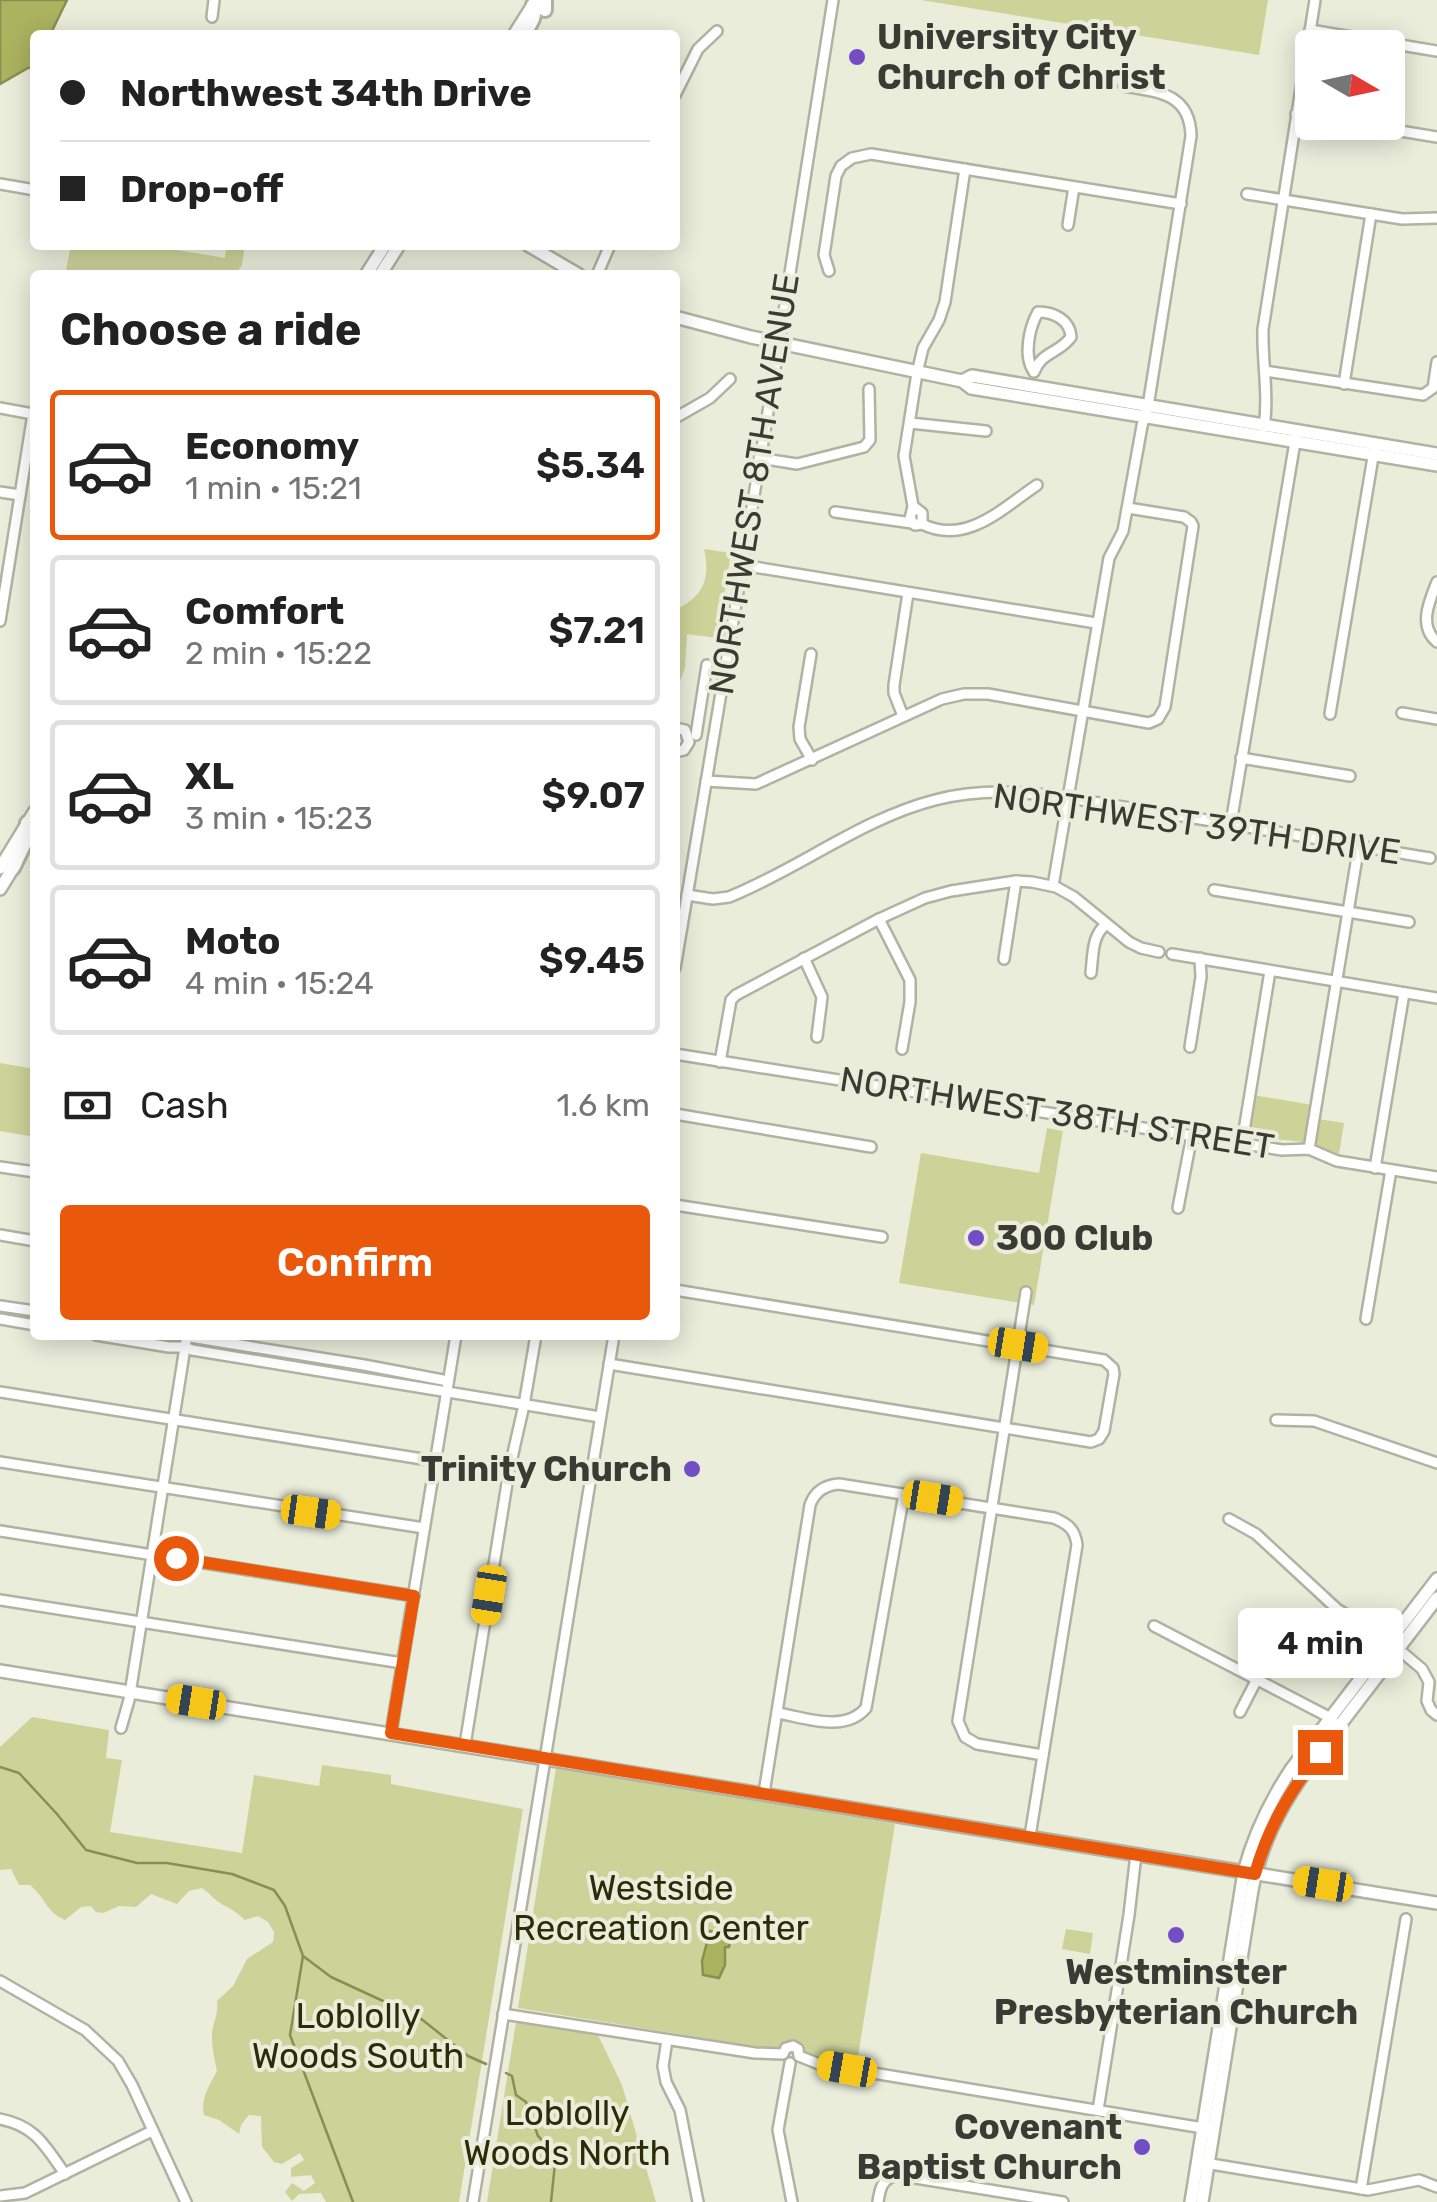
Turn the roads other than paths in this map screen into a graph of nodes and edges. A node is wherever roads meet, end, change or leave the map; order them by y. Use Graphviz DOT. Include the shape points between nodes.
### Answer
graph roads {
  1 [pos="214,0"];
  2 [pos="834,0"];
  3 [pos="1315,0"];
  4 [pos="538,2"];
  5 [pos="212,16"];
  6 [pos="518,30"];
  7 [pos="529,30"];
  8 [pos="1310,30"];
  9 [pos="717,31"];
  10 [pos="1405,46"];
  11 [pos="1437,51"];
  12 [pos="680,85"];
  13 [pos="1124,86"];
  14 [pos="1295,121"];
  15 [pos="1405,132"];
  16 [pos="1437,137"];
  17 [pos="965,170"];
  18 [pos="0,184"];
  19 [pos="1074,187"];
  20 [pos="30,189"];
  21 [pos="1247,194"];
  22 [pos="1283,200"];
  23 [pos="1180,204"];
  24 [pos="1372,214"];
  25 [pos="1437,218"];
  26 [pos="1068,225"];
  27 [pos="536,250"];
  28 [pos="570,270"];
  29 [pos="829,271"];
  30 [pos="680,319"];
  31 [pos="778,343"];
  32 [pos="1437,362"];
  33 [pos="1266,371"];
  34 [pos="1034,372"];
  35 [pos="917,373"];
  36 [pos="730,378"];
  37 [pos="1344,384"];
  38 [pos="869,389"];
  39 [pos="1031,392"];
  40 [pos="0,408"];
  41 [pos="1147,411"];
  42 [pos="30,413"];
  43 [pos="680,415"];
  44 [pos="910,423"];
  45 [pos="1260,430"];
  46 [pos="986,432"];
  47 [pos="30,433"];
  48 [pos="1296,436"];
  49 [pos="1375,449"];
  50 [pos="1437,454"];
  51 [pos="759,458"];
  52 [pos="1437,466"];
  53 [pos="1037,486"];
  54 [pos="0,492"];
  55 [pos="20,496"];
  56 [pos="1128,508"];
  57 [pos="835,512"];
  58 [pos="917,523"];
  59 [pos="742,565"];
  60 [pos="3,576"];
  61 [pos="1437,582"];
  62 [pos="908,593"];
  63 [pos="0,622"];
  64 [pos="1096,623"];
  65 [pos="1436,641"];
  66 [pos="812,654"];
  67 [pos="707,665"];
  68 [pos="1082,712"];
  69 [pos="1330,714"];
  70 [pos="1402,714"];
  71 [pos="903,716"];
  72 [pos="1437,719"];
  73 [pos="680,729"];
  74 [pos="693,737"];
  75 [pos="713,739"];
  76 [pos="680,750"];
  77 [pos="1241,758"];
  78 [pos="812,760"];
  79 [pos="1350,776"];
  80 [pos="706,781"];
  81 [pos="1068,798"];
  82 [pos="1230,823"];
  83 [pos="30,832"];
  84 [pos="1359,845"];
  85 [pos="1430,858"];
  86 [pos="7,868"];
  87 [pos="1016,881"];
  88 [pos="1052,886"];
  89 [pos="0,889"];
  90 [pos="1214,890"];
  91 [pos="687,895"];
  92 [pos="1348,912"];
  93 [pos="878,919"];
  94 [pos="1409,922"];
  95 [pos="1106,925"];
  96 [pos="680,938"];
  97 [pos="1159,952"];
  98 [pos="1172,954"];
  99 [pos="804,958"];
  100 [pos="1200,958"];
  101 [pos="1004,959"];
  102 [pos="1270,971"];
  103 [pos="1091,973"];
  104 [pos="1336,982"];
  105 [pos="1404,993"];
  106 [pos="1437,998"];
  107 [pos="817,1036"];
  108 [pos="1190,1046"];
  109 [pos="902,1049"];
  110 [pos="680,1055"];
  111 [pos="720,1062"];
  112 [pos="680,1115"];
  113 [pos="1192,1135"];
  114 [pos="1242,1143"];
  115 [pos="872,1147"];
  116 [pos="1309,1149"];
  117 [pos="0,1167"];
  118 [pos="1376,1168"];
  119 [pos="1391,1170"];
  120 [pos="30,1171"];
  121 [pos="1437,1178"];
  122 [pos="680,1206"];
  123 [pos="1178,1208"];
  124 [pos="0,1236"];
  125 [pos="882,1238"];
  126 [pos="30,1240"];
  127 [pos="680,1291"];
  128 [pos="1026,1292"];
  129 [pos="0,1306"];
  130 [pos="30,1310"];
  131 [pos="1366,1319"];
  132 [pos="0,1320"];
  133 [pos="30,1324"];
  134 [pos="127,1340"];
  135 [pos="181,1340"];
  136 [pos="184,1340"];
  137 [pos="194,1340"];
  138 [pos="197,1340"];
  139 [pos="455,1340"];
  140 [pos="535,1340"];
  141 [pos="613,1340"];
  142 [pos="1018,1345"];
  143 [pos="609,1364"];
  144 [pos="448,1382"];
  145 [pos="0,1392"];
  146 [pos="446,1393"];
  147 [pos="524,1405"];
  148 [pos="600,1418"];
  149 [pos="174,1420"];
  150 [pos="1276,1420"];
  151 [pos="1005,1428"];
  152 [pos="435,1461"];
  153 [pos="0,1462"];
  154 [pos="1437,1463"];
  155 [pos="162,1487"];
  156 [pos="904,1494"];
  157 [pos="992,1508"];
  158 [pos="1229,1519"];
  159 [pos="424,1528"];
  160 [pos="0,1531"];
  161 [pos="152,1554"];
  162 [pos="1437,1579"];
  163 [pos="414,1596"];
  164 [pos="1437,1598"];
  165 [pos="0,1600"];
  166 [pos="140,1622"];
  167 [pos="1154,1626"];
  168 [pos="1394,1645"];
  169 [pos="402,1663"];
  170 [pos="0,1671"];
  171 [pos="1257,1680"];
  172 [pos="130,1691"];
  173 [pos="1240,1712"];
  174 [pos="778,1713"];
  175 [pos="1437,1715"];
  176 [pos="1334,1722"];
  177 [pos="121,1728"];
  178 [pos="391,1733"];
  179 [pos="465,1745"];
  180 [pos="1043,1755"];
  181 [pos="547,1758"];
  182 [pos="764,1794"];
  183 [pos="1030,1836"];
  184 [pos="1136,1854"];
  185 [pos="1249,1872"];
  186 [pos="1437,1903"];
  187 [pos="1406,1919"];
  188 [pos="0,1980"];
  189 [pos="503,2014"];
  190 [pos="667,2040"];
  191 [pos="791,2058"];
  192 [pos="1098,2110"];
  193 [pos="0,2118"];
  194 [pos="1208,2128"];
  195 [pos="152,2131"];
  196 [pos="1203,2163"];
  197 [pos="65,2174"];
  198 [pos="1437,2187"];
  199 [pos="1361,2189"];
  200 [pos="0,2196"];
  201 [pos="183,2201"];
  202 [pos="472,2202"];
  203 [pos="698,2202"];
  204 [pos="792,2202"];
  205 [pos="878,2202"];
  206 [pos="1063,2202"];
  207 [pos="1191,2202"];
  208 [pos="1202,2202"];
  1 -- 5 [label="street"];
  2 -- 31 [label="street, NORTHWEST 8TH AVENUE"];
  3 -- 8 [label="street"];
  4 -- 6 [label="main road"];
  4 -- 7 [label="highway"];
  9 -- 12 [label="street" via="698,49"];
  10 -- 11 [label="street"];
  13 -- 23 [label="street" via="1168,95 1188,115"];
  14 -- 22 [label="street"];
  15 -- 16 [label="street"];
  17 -- 19 [label="street"];
  17 -- 29 [label="street" via="871,154 841,166 824,256"];
  17 -- 35 [label="street" via="942,311"];
  18 -- 20 [label="street"];
  19 -- 23 [label="street"];
  19 -- 26 [label="street"];
  21 -- 22 [label="street"];
  22 -- 24 [label="street"];
  22 -- 33 [label="street" via="1263,329"];
  23 -- 41 [label="street"];
  24 -- 25 [label="street"];
  24 -- 37 [label="street"];
  27 -- 28 [label="main road"];
  30 -- 31 [label="main road"];
  31 -- 35 [label="main road"];
  31 -- 51 [label="street, NORTHWEST 8TH AVENUE"];
  32 -- 37 [label="street" via="1432,388 1418,396"];
  33 -- 37 [label="street"];
  33 -- 45 [label="street"];
  34 -- 34 [label="street" via="1027,357 1034,320 1047,312 1068,324 1071,337"];
  34 -- 39 [label="street"];
  35 -- 39 [label="main road" via="970,388"];
  35 -- 44 [label="street"];
  36 -- 43 [label="street"];
  38 -- 51 [label="street" via="870,440 864,446 797,464"];
  39 -- 41 [label="main road"];
  40 -- 42 [label="street"];
  41 -- 45 [label="main road"];
  41 -- 56 [label="street"];
  44 -- 46 [label="street"];
  44 -- 58 [label="street" via="904,456 912,506 922,513"];
  45 -- 48 [label="main road"];
  47 -- 55 [label="street"];
  48 -- 49 [label="main road"];
  48 -- 77 [label="street"];
  49 -- 50 [label="main road"];
  49 -- 52 [label="main road"];
  49 -- 69 [label="street"];
  51 -- 59 [label="street, NORTHWEST 8TH AVENUE"];
  53 -- 58 [label="street" via="975,526 944,530"];
  54 -- 55 [label="street"];
  55 -- 60 [label="street"];
  56 -- 64 [label="street"];
  56 -- 68 [label="street" via="1184,517 1194,533 1168,696 1161,716 1149,722"];
  57 -- 58 [label="street"];
  59 -- 62 [label="street"];
  59 -- 75 [label="street, NORTHWEST 8TH AVENUE"];
  60 -- 63 [label="street"];
  61 -- 65 [label="street" via="1426,623"];
  62 -- 64 [label="street"];
  62 -- 71 [label="street" via="894,685"];
  64 -- 68 [label="street"];
  66 -- 78 [label="street" via="798,727"];
  67 -- 74 [label="street"];
  68 -- 71 [label="street" via="976,694 942,699"];
  68 -- 81 [label="street"];
  70 -- 72 [label="street"];
  71 -- 78 [label="street"];
  73 -- 74 [label="street"];
  74 -- 75 [label="street"];
  74 -- 76 [label="street"];
  75 -- 80 [label="street, NORTHWEST 8TH AVENUE"];
  77 -- 79 [label="street"];
  77 -- 82 [label="street"];
  78 -- 80 [label="street" via="756,784"];
  80 -- 91 [label="street, NORTHWEST 8TH AVENUE"];
  81 -- 82 [label="street, NORTHWEST 39TH DRIVE"];
  81 -- 88 [label="street"];
  81 -- 91 [label="street, NORTHWEST 39TH DRIVE" via="996,791 934,801 894,814 729,897"];
  82 -- 84 [label="street, NORTHWEST 39TH DRIVE"];
  83 -- 86 [label="highway"];
  84 -- 85 [label="street, NORTHWEST 39TH DRIVE"];
  84 -- 92 [label="street"];
  86 -- 89 [label="main road"];
  87 -- 88 [label="street"];
  87 -- 93 [label="street" via="925,898"];
  87 -- 101 [label="street"];
  88 -- 95 [label="street"];
  90 -- 92 [label="street"];
  91 -- 96 [label="street, NORTHWEST 8TH AVENUE"];
  92 -- 94 [label="street"];
  92 -- 104 [label="street"];
  93 -- 99 [label="street"];
  93 -- 109 [label="street" via="910,980"];
  95 -- 97 [label="street"];
  95 -- 103 [label="street" via="1096,936"];
  98 -- 100 [label="street"];
  99 -- 107 [label="street" via="822,997"];
  99 -- 111 [label="street" via="731,1000"];
  100 -- 102 [label="street"];
  100 -- 108 [label="street"];
  102 -- 104 [label="street"];
  102 -- 114 [label="street"];
  104 -- 105 [label="street"];
  104 -- 116 [label="street"];
  105 -- 106 [label="street"];
  105 -- 118 [label="street"];
  110 -- 111 [label="street, NORTHWEST 38TH STREET"];
  111 -- 113 [label="street, NORTHWEST 38TH STREET"];
  112 -- 115 [label="street"];
  113 -- 114 [label="street, NORTHWEST 38TH STREET"];
  113 -- 123 [label="street"];
  114 -- 116 [label="street, NORTHWEST 38TH STREET"];
  116 -- 118 [label="street, NORTHWEST 38TH STREET"];
  117 -- 120 [label="street"];
  118 -- 119 [label="street, NORTHWEST 38TH STREET"];
  119 -- 121 [label="street, NORTHWEST 38TH STREET"];
  119 -- 131 [label="street"];
  122 -- 125 [label="street"];
  124 -- 126 [label="street"];
  127 -- 142 [label="street"];
  128 -- 142 [label="street"];
  129 -- 130 [label="street"];
  132 -- 133 [label="street"];
  134 -- 135 [label="street" via="170,1347"];
  136 -- 149 [label="street"];
  137 -- 146 [label="street"];
  138 -- 144 [label="street"];
  139 -- 144 [label="street"];
  140 -- 147 [label="street"];
  141 -- 143 [label="street"];
  142 -- 151 [label="street"];
  142 -- 151 [label="street" via="1104,1360 1114,1374 1097,1441"];
  143 -- 148 [label="street"];
  143 -- 151 [label="street"];
  144 -- 146 [label="street"];
  145 -- 149 [label="street"];
  146 -- 147 [label="street"];
  146 -- 152 [label="street"];
  147 -- 148 [label="street"];
  147 -- 179 [label="street"];
  148 -- 181 [label="street"];
  149 -- 152 [label="street"];
  149 -- 155 [label="street"];
  150 -- 154 [label="street" via="1314,1421"];
  151 -- 157 [label="street"];
  152 -- 159 [label="street"];
  153 -- 155 [label="street"];
  155 -- 159 [label="street"];
  155 -- 161 [label="street"];
  156 -- 157 [label="street"];
  156 -- 174 [label="street" via="869,1702 862,1714 842,1723"];
  156 -- 174 [label="street" via="838,1484 824,1487 810,1504"];
  157 -- 180 [label="street" via="1065,1522 1077,1545"];
  157 -- 180 [label="street" via="958,1716 962,1734 977,1744"];
  158 -- 168 [label="street" via="1256,1534 1337,1609"];
  159 -- 163 [label="street"];
  160 -- 161 [label="street"];
  161 -- 163 [label="street"];
  161 -- 166 [label="street"];
  162 -- 168 [label="main road"];
  163 -- 169 [label="street"];
  164 -- 168 [label="main road"];
  165 -- 166 [label="street"];
  166 -- 169 [label="street"];
  166 -- 172 [label="street"];
  167 -- 171 [label="street"];
  168 -- 175 [label="street" via="1425,1673 1427,1702"];
  168 -- 176 [label="main road"];
  169 -- 178 [label="street"];
  170 -- 172 [label="main road"];
  171 -- 173 [label="street"];
  171 -- 176 [label="street"];
  172 -- 177 [label="street"];
  172 -- 178 [label="main road"];
  174 -- 182 [label="street"];
  176 -- 185 [label="main road"];
  178 -- 179 [label="main road"];
  179 -- 181 [label="main road"];
  180 -- 183 [label="street"];
  181 -- 182 [label="main road"];
  181 -- 189 [label="street"];
  182 -- 183 [label="main road"];
  183 -- 184 [label="main road"];
  184 -- 185 [label="main road"];
  184 -- 192 [label="street"];
  185 -- 186 [label="main road"];
  185 -- 194 [label="main road"];
  187 -- 199 [label="street"];
  188 -- 195 [label="street" via="109,2050"];
  189 -- 190 [label="street"];
  189 -- 202 [label="street"];
  190 -- 191 [label="street"];
  190 -- 203 [label="street" via="666,2082 680,2110"];
  191 -- 192 [label="street"];
  191 -- 204 [label="street" via="778,2130"];
  192 -- 194 [label="street"];
  193 -- 197 [label="street" via="36,2132"];
  194 -- 196 [label="main road"];
  195 -- 197 [label="street"];
  195 -- 201 [label="street"];
  196 -- 199 [label="street"];
  196 -- 207 [label="main road"];
  196 -- 208 [label="main road"];
  197 -- 200 [label="street" via="26,2193"];
  198 -- 199 [label="street" via="1419,2180"];
  205 -- 206 [label="street" via="890,2177"];
}
